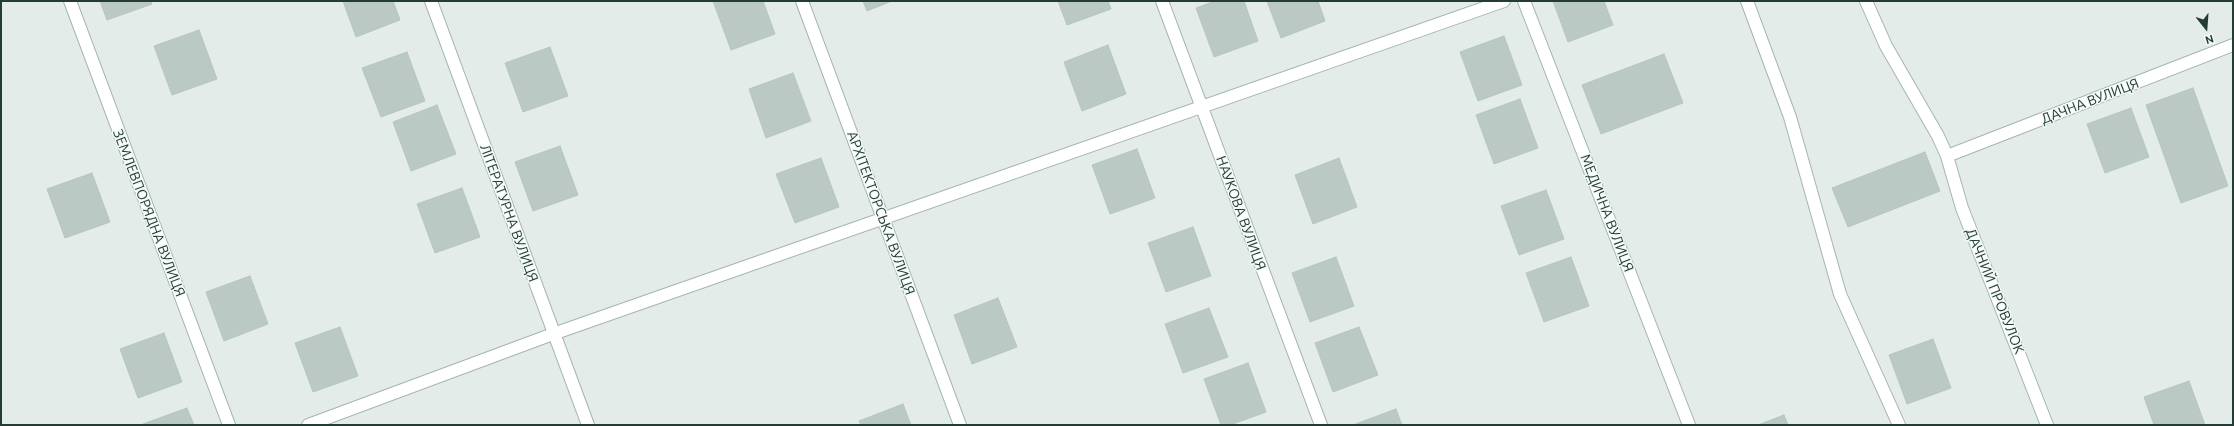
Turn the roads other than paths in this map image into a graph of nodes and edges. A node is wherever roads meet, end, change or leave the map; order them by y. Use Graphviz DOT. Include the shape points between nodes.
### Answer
graph roads {
  1 [pos="70,1"];
  2 [pos="431,1"];
  3 [pos="802,1"];
  4 [pos="1162,1"];
  5 [pos="1504,1"];
  6 [pos="1524,1"];
  7 [pos="1748,1"];
  8 [pos="1866,1"];
  9 [pos="2233,45"];
  10 [pos="1201,106"];
  11 [pos="1947,156"];
  12 [pos="883,218"];
  13 [pos="553,334"];
  14 [pos="229,425"];
  15 [pos="308,425"];
  16 [pos="588,425"];
  17 [pos="960,425"];
  18 [pos="1321,425"];
  19 [pos="1689,425"];
  20 [pos="1900,425"];
  21 [pos="2047,425"];
  1 -- 14 [label="street, ЗЕМЛЕВПОРЯДНА ВУЛИЦЯ"];
  2 -- 13 [label="street, ЛІТЕРАТУРНА ВУЛИЦЯ"];
  3 -- 12 [label="street, АРХІТЕКТОРСЬКА ВУЛИЦЯ"];
  4 -- 10 [label="street, НАУКОВА ВУЛИЦЯ"];
  5 -- 10 [label="street"];
  6 -- 19 [label="street, МЕДИЧНА ВУЛИЦЯ"];
  7 -- 20 [label="street" via="1790,117 1840,294"];
  8 -- 11 [label="street, ДАЧНИЙ ПРОВУЛОК" via="1886,46"];
  9 -- 11 [label="street, ДАЧНА ВУЛИЦЯ"];
  10 -- 12 [label="street"];
  10 -- 18 [label="street, НАУКОВА ВУЛИЦЯ"];
  11 -- 21 [label="street, ДАЧНИЙ ПРОВУЛОК" via="1962,208"];
  12 -- 13 [label="street"];
  12 -- 17 [label="street, АРХІТЕКТОРСЬКА ВУЛИЦЯ"];
  13 -- 15 [label="street"];
  13 -- 16 [label="street, ЛІТЕРАТУРНА ВУЛИЦЯ"];
}
